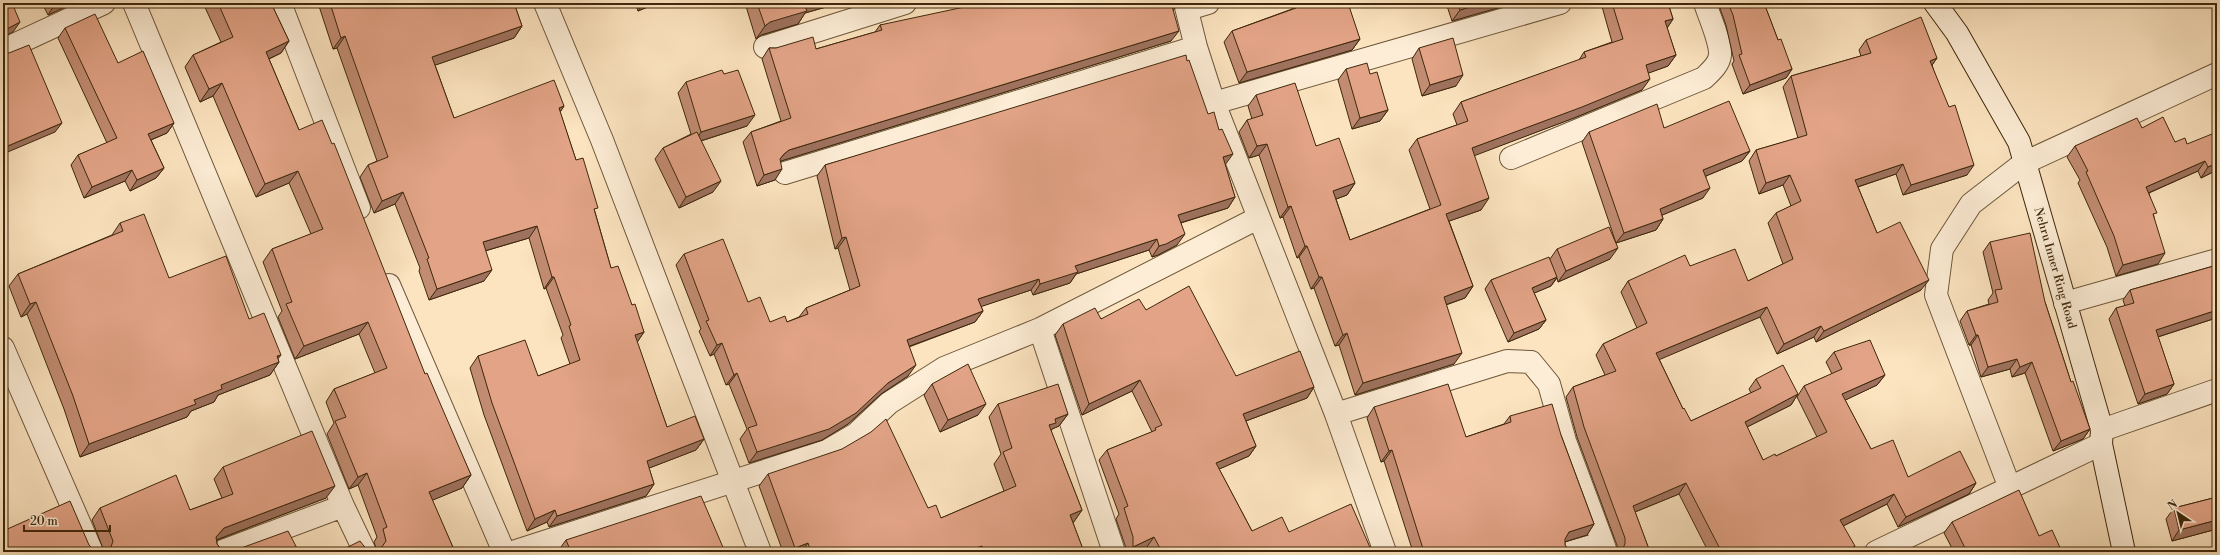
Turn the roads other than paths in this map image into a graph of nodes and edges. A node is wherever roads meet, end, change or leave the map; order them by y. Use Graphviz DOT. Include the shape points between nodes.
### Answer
graph roads {
  1 [pos="104,3"];
  2 [pos="134,3"];
  3 [pos="280,3"];
  4 [pos="545,3"];
  5 [pos="905,3"];
  6 [pos="1208,3"];
  7 [pos="1560,3"];
  8 [pos="1705,3"];
  9 [pos="1936,3"];
  10 [pos="1186,6"];
  11 [pos="765,47"];
  12 [pos="1196,47"];
  13 [pos="3,50"];
  14 [pos="2217,74"];
  15 [pos="1214,104"];
  16 [pos="1511,158"];
  17 [pos="2024,163"];
  18 [pos="785,173"];
  19 [pos="1258,218"];
  20 [pos="368,230"];
  21 [pos="2217,260"];
  22 [pos="382,267"];
  23 [pos="2065,303"];
  24 [pos="1040,329"];
  25 [pos="3,348"];
  26 [pos="2217,390"];
  27 [pos="1336,414"];
  28 [pos="2101,437"];
  29 [pos="732,482"];
  30 [pos="2010,488"];
  31 [pos="343,506"];
  32 [pos="1605,547"];
  33 [pos="92,552"];
  34 [pos="220,552"];
  35 [pos="365,552"];
  36 [pos="504,552"];
  37 [pos="513,552"];
  38 [pos="760,552"];
  39 [pos="1114,552"];
  40 [pos="1385,552"];
  41 [pos="1570,552"];
  42 [pos="1876,552"];
  43 [pos="2124,552"];
  1 -- 13 [label="street"];
  2 -- 31 [label="street"];
  3 -- 20 [label="street"];
  4 -- 29 [label="street" via="602,140"];
  5 -- 11 [label="street"];
  6 -- 10 [label="street"];
  7 -- 15 [label="street"];
  8 -- 16 [label="street" via="1720,55 1714,69 1704,78"];
  9 -- 17 [label="street, Nehru Inner Ring Road" via="1957,33 2019,142"];
  10 -- 12 [label="street"];
  12 -- 15 [label="street"];
  12 -- 18 [label="street"];
  14 -- 17 [label="street"];
  15 -- 19 [label="street"];
  17 -- 23 [label="street, Nehru Inner Ring Road"];
  17 -- 30 [label="street" via="1971,204 1942,249 1936,295"];
  19 -- 24 [label="street"];
  19 -- 27 [label="street"];
  21 -- 23 [label="street"];
  22 -- 36 [label="street"];
  23 -- 28 [label="street, Nehru Inner Ring Road"];
  24 -- 29 [label="street" via="944,368 890,403 856,434 827,452"];
  24 -- 39 [label="street"];
  25 -- 33 [label="street"];
  26 -- 28 [label="street"];
  27 -- 32 [label="street" via="1507,361 1531,362 1549,384 1565,441"];
  27 -- 40 [label="street"];
  28 -- 30 [label="street"];
  28 -- 43 [label="street, Nehru Inner Ring Road"];
  29 -- 37 [label="street"];
  29 -- 38 [label="street"];
  30 -- 42 [label="street"];
  31 -- 34 [label="street"];
  31 -- 35 [label="street"];
  32 -- 41 [label="street"];
}
